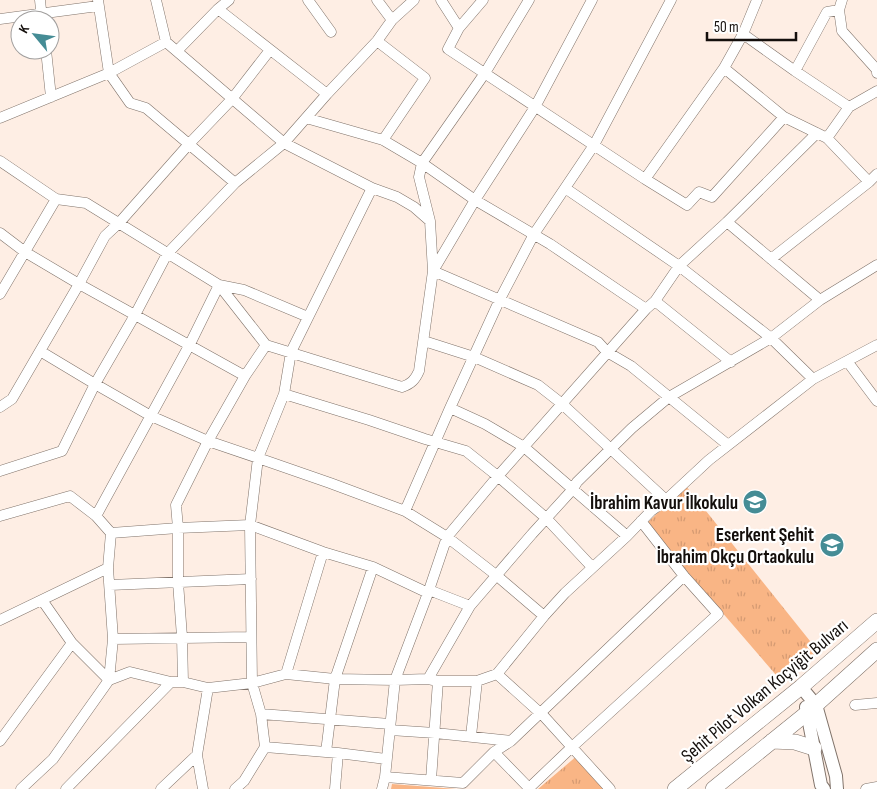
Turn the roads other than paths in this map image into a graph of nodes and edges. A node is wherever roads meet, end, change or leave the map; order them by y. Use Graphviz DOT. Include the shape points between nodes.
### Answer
graph roads {
  1 [pos="156,0"];
  2 [pos="229,0"];
  3 [pos="308,0"];
  4 [pos="377,0"];
  5 [pos="414,0"];
  6 [pos="441,0"];
  7 [pos="483,0"];
  8 [pos="529,0"];
  9 [pos="592,0"];
  10 [pos="671,0"];
  11 [pos="757,0"];
  12 [pos="98,3"];
  13 [pos="840,5"];
  14 [pos="218,9"];
  15 [pos="60,12"];
  16 [pos="392,20"];
  17 [pos="459,28"];
  18 [pos="331,32"];
  19 [pos="743,34"];
  20 [pos="378,41"];
  21 [pos="166,42"];
  22 [pos="270,50"];
  23 [pos="177,51"];
  24 [pos="47,60"];
  25 [pos="724,68"];
  26 [pos="795,71"];
  27 [pos="110,73"];
  28 [pos="485,73"];
  29 [pos="877,73"];
  30 [pos="877,91"];
  31 [pos="327,94"];
  32 [pos="51,97"];
  33 [pos="232,99"];
  34 [pos="535,106"];
  35 [pos="849,107"];
  36 [pos="0,115"];
  37 [pos="784,117"];
  38 [pos="306,118"];
  39 [pos="817,133"];
  40 [pos="827,138"];
  41 [pos="383,140"];
  42 [pos="284,142"];
  43 [pos="189,144"];
  44 [pos="594,145"];
  45 [pos="0,161"];
  46 [pos="422,163"];
  47 [pos="877,174"];
  48 [pos="645,179"];
  49 [pos="869,182"];
  50 [pos="235,183"];
  51 [pos="372,188"];
  52 [pos="565,188"];
  53 [pos="56,199"];
  54 [pos="475,200"];
  55 [pos="430,221"];
  56 [pos="727,222"];
  57 [pos="119,223"];
  58 [pos="0,234"];
  59 [pos="534,234"];
  60 [pos="24,252"];
  61 [pos="167,254"];
  62 [pos="771,259"];
  63 [pos="877,265"];
  64 [pos="679,266"];
  65 [pos="433,271"];
  66 [pos="79,284"];
  67 [pos="219,285"];
  68 [pos="0,294"];
  69 [pos="500,299"];
  70 [pos="820,300"];
  71 [pos="655,301"];
  72 [pos="646,309"];
  73 [pos="135,315"];
  74 [pos="308,317"];
  75 [pos="771,338"];
  76 [pos="424,341"];
  77 [pos="190,344"];
  78 [pos="266,345"];
  79 [pos="877,345"];
  80 [pos="40,350"];
  81 [pos="291,352"];
  82 [pos="607,352"];
  83 [pos="474,357"];
  84 [pos="847,361"];
  85 [pos="731,362"];
  86 [pos="245,376"];
  87 [pos="813,379"];
  88 [pos="95,384"];
  89 [pos="284,394"];
  90 [pos="669,397"];
  91 [pos="877,401"];
  92 [pos="561,403"];
  93 [pos="0,407"];
  94 [pos="450,408"];
  95 [pos="151,416"];
  96 [pos="208,441"];
  97 [pos="435,442"];
  98 [pos="524,446"];
  99 [pos="728,446"];
  100 [pos="610,449"];
  101 [pos="258,458"];
  102 [pos="0,470"];
  103 [pos="498,476"];
  104 [pos="573,489"];
  105 [pos="666,500"];
  106 [pos="404,511"];
  107 [pos="0,516"];
  108 [pos="96,516"];
  109 [pos="546,518"];
  110 [pos="642,521"];
  111 [pos="250,525"];
  112 [pos="178,528"];
  113 [pos="111,533"];
  114 [pos="627,536"];
  115 [pos="447,537"];
  116 [pos="323,552"];
  117 [pos="373,567"];
  118 [pos="592,567"];
  119 [pos="108,568"];
  120 [pos="496,575"];
  121 [pos="684,576"];
  122 [pos="251,579"];
  123 [pos="178,582"];
  124 [pos="110,585"];
  125 [pos="428,593"];
  126 [pos="42,600"];
  127 [pos="470,606"];
  128 [pos="544,616"];
  129 [pos="0,620"];
  130 [pos="877,621"];
  131 [pos="182,637"];
  132 [pos="251,637"];
  133 [pos="113,640"];
  134 [pos="72,643"];
  135 [pos="877,650"];
  136 [pos="286,674"];
  137 [pos="497,674"];
  138 [pos="335,679"];
  139 [pos="109,680"];
  140 [pos="395,680"];
  141 [pos="433,680"];
  142 [pos="477,681"];
  143 [pos="171,682"];
  144 [pos="183,682"];
  145 [pos="252,683"];
  146 [pos="802,687"];
  147 [pos="208,688"];
  148 [pos="877,703"];
  149 [pos="855,705"];
  150 [pos="812,709"];
  151 [pos="540,712"];
  152 [pos="261,714"];
  153 [pos="330,719"];
  154 [pos="390,727"];
  155 [pos="435,733"];
  156 [pos="471,736"];
  157 [pos="0,741"];
  158 [pos="511,741"];
  159 [pos="772,741"];
  160 [pos="265,747"];
  161 [pos="572,747"];
  162 [pos="814,748"];
  163 [pos="326,752"];
  164 [pos="494,752"];
  165 [pos="338,753"];
  166 [pos="197,755"];
  167 [pos="386,759"];
  168 [pos="385,777"];
  169 [pos="431,780"];
  170 [pos="466,786"];
  171 [pos="877,786"];
  172 [pos="529,788"];
  173 [pos="21,789"];
  174 [pos="66,789"];
  175 [pos="161,789"];
  176 [pos="203,789"];
  177 [pos="235,789"];
  178 [pos="335,789"];
  179 [pos="382,789"];
  180 [pos="610,789"];
  181 [pos="675,789"];
  182 [pos="713,789"];
  183 [pos="824,789"];
  184 [pos="837,789"];
  185 [pos="866,789"];
  1 -- 21 [label="street"];
  2 -- 14 [label="street"];
  3 -- 18 [label="street"];
  4 -- 16 [label="street"];
  5 -- 16 [label="street"];
  6 -- 17 [label="street"];
  7 -- 17 [label="street"];
  8 -- 28 [label="street"];
  9 -- 34 [label="street"];
  10 -- 44 [label="street"];
  11 -- 19 [label="street"];
  12 -- 15 [label="street"];
  12 -- 27 [label="street"];
  13 -- 26 [label="street" via="827,12"];
  13 -- 29 [label="street" via="842,31"];
  14 -- 22 [label="street"];
  14 -- 23 [label="street"];
  16 -- 20 [label="street"];
  17 -- 28 [label="street" via="448,49"];
  19 -- 25 [label="street"];
  19 -- 26 [label="street"];
  20 -- 31 [label="street"];
  20 -- 41 [label="street" via="424,78"];
  21 -- 23 [label="street"];
  21 -- 27 [label="street"];
  22 -- 31 [label="street"];
  22 -- 33 [label="street"];
  23 -- 33 [label="street"];
  24 -- 32 [label="street"];
  25 -- 37 [label="street"];
  25 -- 48 [label="street"];
  26 -- 35 [label="street"];
  27 -- 32 [label="street"];
  27 -- 43 [label="street" via="130,103 146,108"];
  28 -- 34 [label="street"];
  28 -- 46 [label="street"];
  30 -- 35 [label="street"];
  31 -- 38 [label="street"];
  32 -- 36 [label="street"];
  33 -- 42 [label="street"];
  33 -- 43 [label="street"];
  34 -- 44 [label="street"];
  34 -- 54 [label="street"];
  35 -- 40 [label="street"];
  37 -- 39 [label="street"];
  37 -- 48 [label="street" via="712,197 699,192 687,205"];
  38 -- 41 [label="street"];
  38 -- 42 [label="street"];
  39 -- 40 [label="street"];
  39 -- 56 [label="street"];
  40 -- 49 [label="street"];
  41 -- 46 [label="street"];
  42 -- 50 [label="street"];
  42 -- 51 [label="street"];
  43 -- 50 [label="street"];
  43 -- 57 [label="street"];
  44 -- 48 [label="street"];
  44 -- 52 [label="street"];
  45 -- 53 [label="street"];
  46 -- 54 [label="street"];
  46 -- 55 [label="street" via="419,177"];
  47 -- 49 [label="street"];
  49 -- 62 [label="street"];
  50 -- 61 [label="street"];
  51 -- 55 [label="street" via="397,197"];
  51 -- 74 [label="street"];
  52 -- 59 [label="street"];
  52 -- 64 [label="street"];
  53 -- 57 [label="street" via="86,203"];
  53 -- 60 [label="street"];
  54 -- 59 [label="street"];
  54 -- 65 [label="street"];
  55 -- 65 [label="street"];
  56 -- 62 [label="street"];
  56 -- 64 [label="street"];
  57 -- 61 [label="street"];
  57 -- 66 [label="street" via="105,236"];
  58 -- 60 [label="street"];
  59 -- 69 [label="street"];
  59 -- 72 [label="street"];
  60 -- 66 [label="street"];
  60 -- 68 [label="street"];
  61 -- 67 [label="street"];
  61 -- 73 [label="street"];
  62 -- 70 [label="street"];
  63 -- 70 [label="street"];
  64 -- 71 [label="street"];
  64 -- 75 [label="street"];
  65 -- 69 [label="street"];
  65 -- 76 [label="street"];
  66 -- 73 [label="street"];
  66 -- 80 [label="street"];
  67 -- 74 [label="street" via="244,290"];
  67 -- 77 [label="street"];
  67 -- 78 [label="street"];
  69 -- 82 [label="street" via="598,342"];
  69 -- 83 [label="street"];
  70 -- 75 [label="street"];
  71 -- 72 [label="street"];
  71 -- 85 [label="street"];
  72 -- 82 [label="street"];
  73 -- 77 [label="street"];
  73 -- 88 [label="street"];
  74 -- 81 [label="street"];
  75 -- 85 [label="street"];
  75 -- 87 [label="street"];
  76 -- 81 [label="street" via="415,380 402,387"];
  76 -- 83 [label="street"];
  77 -- 86 [label="street"];
  77 -- 95 [label="street"];
  78 -- 81 [label="street"];
  78 -- 86 [label="street"];
  79 -- 84 [label="street"];
  80 -- 88 [label="street"];
  80 -- 93 [label="street" via="12,399"];
  81 -- 89 [label="street"];
  82 -- 90 [label="street" via="631,366"];
  82 -- 92 [label="street"];
  83 -- 92 [label="street" via="538,385"];
  83 -- 94 [label="street"];
  84 -- 87 [label="street"];
  84 -- 91 [label="street"];
  85 -- 90 [label="street"];
  86 -- 96 [label="street"];
  87 -- 99 [label="street"];
  88 -- 95 [label="street"];
  88 -- 102 [label="street" via="62,451"];
  89 -- 97 [label="street"];
  89 -- 101 [label="street"];
  90 -- 99 [label="street"];
  90 -- 100 [label="street"];
  92 -- 98 [label="street"];
  92 -- 100 [label="street"];
  94 -- 97 [label="street"];
  94 -- 98 [label="street"];
  95 -- 96 [label="street"];
  95 -- 108 [label="street"];
  96 -- 101 [label="street"];
  96 -- 112 [label="street" via="176,505"];
  97 -- 103 [label="street" via="466,451"];
  97 -- 106 [label="street"];
  98 -- 103 [label="street"];
  98 -- 104 [label="street"];
  99 -- 105 [label="street"];
  100 -- 104 [label="street"];
  100 -- 105 [label="street"];
  101 -- 106 [label="street"];
  101 -- 111 [label="street"];
  103 -- 109 [label="street"];
  103 -- 115 [label="street"];
  104 -- 109 [label="street"];
  104 -- 114 [label="street"];
  105 -- 110 [label="street"];
  106 -- 115 [label="street"];
  107 -- 108 [label="street" via="70,496"];
  108 -- 113 [label="street"];
  109 -- 118 [label="street"];
  109 -- 120 [label="street"];
  110 -- 114 [label="street"];
  110 -- 121 [label="street"];
  111 -- 112 [label="street"];
  111 -- 116 [label="street"];
  111 -- 122 [label="street"];
  112 -- 113 [label="street"];
  112 -- 123 [label="street"];
  113 -- 119 [label="street"];
  114 -- 118 [label="street"];
  115 -- 120 [label="street"];
  115 -- 125 [label="street"];
  116 -- 117 [label="street"];
  116 -- 136 [label="street"];
  117 -- 125 [label="street"];
  117 -- 138 [label="street"];
  118 -- 128 [label="street"];
  119 -- 124 [label="street"];
  119 -- 126 [label="street"];
  120 -- 127 [label="street"];
  120 -- 128 [label="street"];
  121 -- 151 [label="street"];
  121 -- 161 [label="street" via="718,614"];
  122 -- 123 [label="street"];
  122 -- 132 [label="street"];
  123 -- 124 [label="street"];
  123 -- 131 [label="street"];
  124 -- 133 [label="street"];
  125 -- 127 [label="street" via="430,590"];
  125 -- 140 [label="street"];
  126 -- 129 [label="street"];
  126 -- 134 [label="street"];
  127 -- 141 [label="street"];
  128 -- 137 [label="street"];
  130 -- 146 [label="main road, Şehit Pilot Volkan Koçyiğit Bulvarı"];
  131 -- 132 [label="street"];
  131 -- 133 [label="street"];
  131 -- 144 [label="street"];
  132 -- 145 [label="street"];
  133 -- 139 [label="street"];
  134 -- 139 [label="street"];
  134 -- 157 [label="street"];
  135 -- 150 [label="main road"];
  136 -- 138 [label="street"];
  136 -- 145 [label="street"];
  137 -- 142 [label="street"];
  137 -- 151 [label="street"];
  138 -- 140 [label="street"];
  138 -- 153 [label="street"];
  139 -- 143 [label="street" via="130,672"];
  139 -- 173 [label="street" via="53,758"];
  140 -- 141 [label="street"];
  140 -- 154 [label="street"];
  141 -- 142 [label="street"];
  141 -- 155 [label="street"];
  142 -- 156 [label="street"];
  143 -- 144 [label="street"];
  143 -- 174 [label="street"];
  144 -- 147 [label="street"];
  145 -- 147 [label="street"];
  145 -- 152 [label="street"];
  146 -- 150 [label="street"];
  146 -- 181 [label="main road, Şehit Pilot Volkan Koçyiğit Bulvarı"];
  147 -- 166 [label="street"];
  148 -- 149 [label="street"];
  150 -- 159 [label="main road"];
  150 -- 162 [label="street"];
  150 -- 184 [label="street" via="836,776"];
  151 -- 158 [label="street"];
  151 -- 161 [label="street"];
  152 -- 153 [label="street"];
  152 -- 160 [label="street"];
  153 -- 154 [label="street"];
  153 -- 163 [label="street"];
  154 -- 155 [label="street"];
  154 -- 167 [label="street"];
  155 -- 156 [label="street"];
  155 -- 169 [label="street"];
  156 -- 158 [label="street"];
  158 -- 164 [label="street"];
  159 -- 162 [label="main road" via="795,742"];
  159 -- 182 [label="main road"];
  160 -- 163 [label="street"];
  160 -- 177 [label="street" via="244,781"];
  161 -- 172 [label="street"];
  161 -- 180 [label="street"];
  162 -- 183 [label="street"];
  163 -- 165 [label="street"];
  164 -- 170 [label="street"];
  164 -- 172 [label="street"];
  165 -- 167 [label="street"];
  165 -- 178 [label="street"];
  166 -- 175 [label="street"];
  166 -- 176 [label="street"];
  167 -- 168 [label="street"];
  168 -- 169 [label="street"];
  168 -- 179 [label="street"];
  169 -- 170 [label="street"];
  171 -- 185 [label="street"];
}
